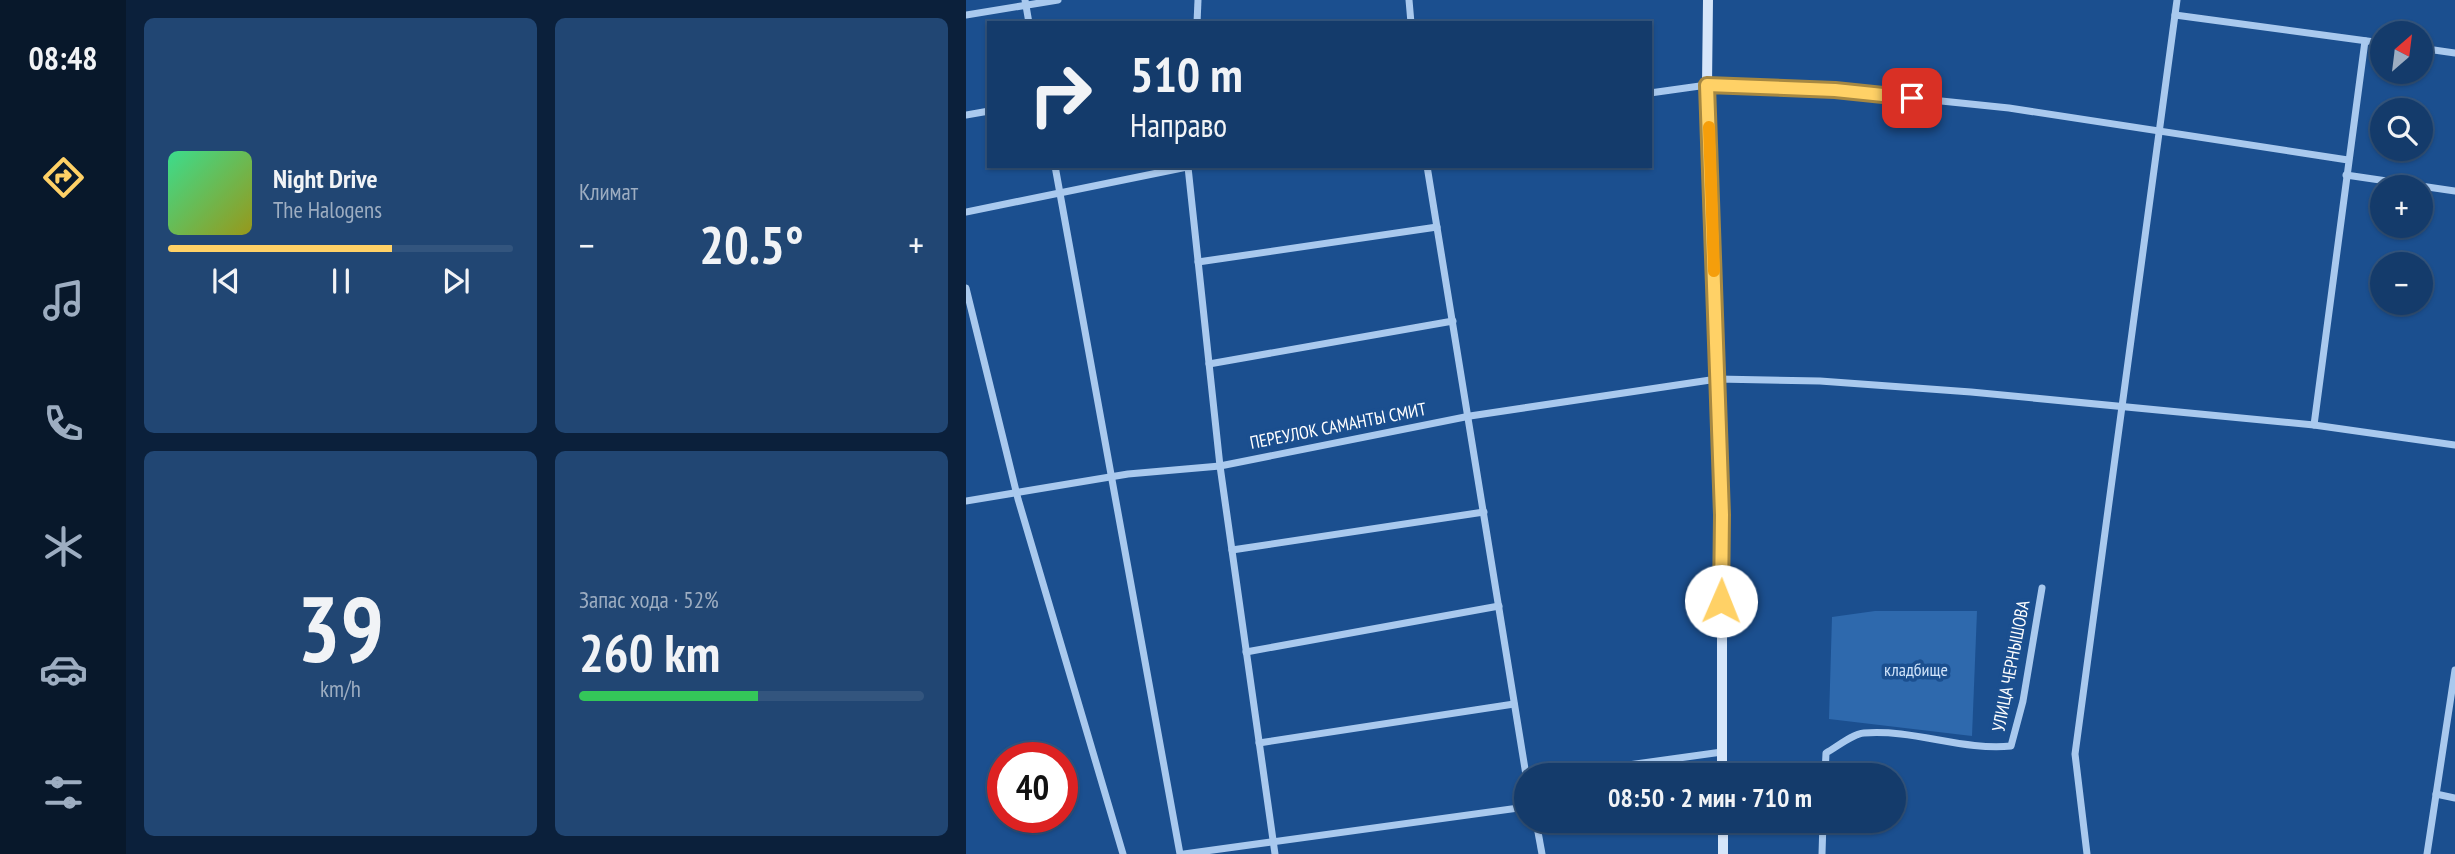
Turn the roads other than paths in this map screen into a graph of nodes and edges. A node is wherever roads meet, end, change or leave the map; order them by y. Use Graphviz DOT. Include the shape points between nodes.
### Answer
graph roads {
  1 [pos="1058,0"];
  2 [pos="1198,0"];
  3 [pos="1409,0"];
  4 [pos="1708,0"];
  5 [pos="2177,0"];
  6 [pos="1026,3"];
  7 [pos="966,15"];
  8 [pos="2175,15"];
  9 [pos="1030,21"];
  10 [pos="1197,21"];
  11 [pos="1411,21"];
  12 [pos="2365,40"];
  13 [pos="2370,41"];
  14 [pos="2433,49"];
  15 [pos="2455,52"];
  16 [pos="1707,85"];
  17 [pos="1652,93"];
  18 [pos="987,111"];
  19 [pos="966,115"];
  20 [pos="2161,133"];
  21 [pos="2348,160"];
  22 [pos="1055,168"];
  23 [pos="1185,168"];
  24 [pos="1190,168"];
  25 [pos="1427,168"];
  26 [pos="2346,175"];
  27 [pos="2455,191"];
  28 [pos="1060,193"];
  29 [pos="966,212"];
  30 [pos="1437,227"];
  31 [pos="1198,262"];
  32 [pos="966,288"];
  33 [pos="1453,321"];
  34 [pos="1209,364"];
  35 [pos="1717,379"];
  36 [pos="2122,408"];
  37 [pos="1470,416"];
  38 [pos="2314,425"];
  39 [pos="2455,445"];
  40 [pos="1220,466"];
  41 [pos="1109,477"];
  42 [pos="1017,493"];
  43 [pos="966,501"];
  44 [pos="1484,512"];
  45 [pos="1232,550"];
  46 [pos="2042,588"];
  47 [pos="1499,606"];
  48 [pos="1246,652"];
  49 [pos="2455,670"];
  50 [pos="1514,704"];
  51 [pos="1259,743"];
  52 [pos="1722,752"];
  53 [pos="1524,763"];
  54 [pos="1643,763"];
  55 [pos="1722,763"];
  56 [pos="1826,763"];
  57 [pos="2436,794"];
  58 [pos="2455,798"];
  59 [pos="1514,809"];
  60 [pos="1538,833"];
  61 [pos="1723,833"];
  62 [pos="1823,833"];
  63 [pos="1273,840"];
  64 [pos="1123,854"];
  65 [pos="1182,854"];
  66 [pos="1275,854"];
  67 [pos="1542,854"];
  68 [pos="1723,854"];
  69 [pos="1822,854"];
  70 [pos="2087,854"];
  71 [pos="2427,854"];
  1 -- 6 [label="street"];
  2 -- 10 [label="street"];
  3 -- 11 [label="street"];
  4 -- 16 [label="street"];
  5 -- 8 [label="street"];
  6 -- 7 [label="street"];
  6 -- 9 [label="street"];
  8 -- 12 [label="street"];
  8 -- 20 [label="street"];
  12 -- 13 [label="street"];
  12 -- 21 [label="street"];
  14 -- 15 [label="street"];
  16 -- 17 [label="street"];
  16 -- 20 [label="street" via="1835,90 1986,106"];
  16 -- 35 [label="street"];
  18 -- 19 [label="street"];
  20 -- 21 [label="street"];
  20 -- 36 [label="street"];
  21 -- 26 [label="street"];
  22 -- 28 [label="street"];
  23 -- 28 [label="street"];
  24 -- 31 [label="street"];
  25 -- 30 [label="street"];
  26 -- 27 [label="street"];
  26 -- 38 [label="street"];
  28 -- 29 [label="street"];
  28 -- 41 [label="street"];
  30 -- 31 [label="street"];
  30 -- 33 [label="street"];
  31 -- 34 [label="street"];
  32 -- 42 [label="street"];
  33 -- 34 [label="street"];
  33 -- 37 [label="street"];
  34 -- 40 [label="street"];
  35 -- 36 [label="street, ПЕРЕУЛОК САМАНТЫ СМИТ" via="1870,383"];
  35 -- 37 [label="street, ПЕРЕУЛОК САМАНТЫ СМИТ"];
  35 -- 52 [label="street"];
  36 -- 38 [label="street, ПЕРЕУЛОК САМАНТЫ СМИТ"];
  36 -- 70 [label="street" via="2075,754"];
  37 -- 40 [label="street, ПЕРЕУЛОК САМАНТЫ СМИТ"];
  37 -- 44 [label="street"];
  38 -- 39 [label="street, ПЕРЕУЛОК САМАНТЫ СМИТ"];
  40 -- 41 [label="street, ПЕРЕУЛОК САМАНТЫ СМИТ"];
  40 -- 45 [label="street"];
  41 -- 42 [label="street, ПЕРЕУЛОК САМАНТЫ СМИТ"];
  41 -- 65 [label="street"];
  42 -- 43 [label="street, ПЕРЕУЛОК САМАНТЫ СМИТ"];
  42 -- 64 [label="street"];
  44 -- 45 [label="street"];
  44 -- 47 [label="street"];
  45 -- 48 [label="street"];
  46 -- 56 [label="street, УЛИЦА ЧЕРНЫШОВА" via="2011,746 1989,748 1862,733 1826,753"];
  47 -- 48 [label="street"];
  47 -- 50 [label="street"];
  48 -- 51 [label="street"];
  49 -- 57 [label="street"];
  50 -- 51 [label="street"];
  50 -- 53 [label="street"];
  51 -- 63 [label="street"];
  52 -- 54 [label="street"];
  52 -- 55 [label="street"];
  57 -- 58 [label="street"];
  57 -- 71 [label="street"];
  59 -- 63 [label="street"];
  60 -- 67 [label="street"];
  61 -- 68 [label="street"];
  62 -- 69 [label="street"];
  63 -- 65 [label="street"];
  63 -- 66 [label="street"];
}
